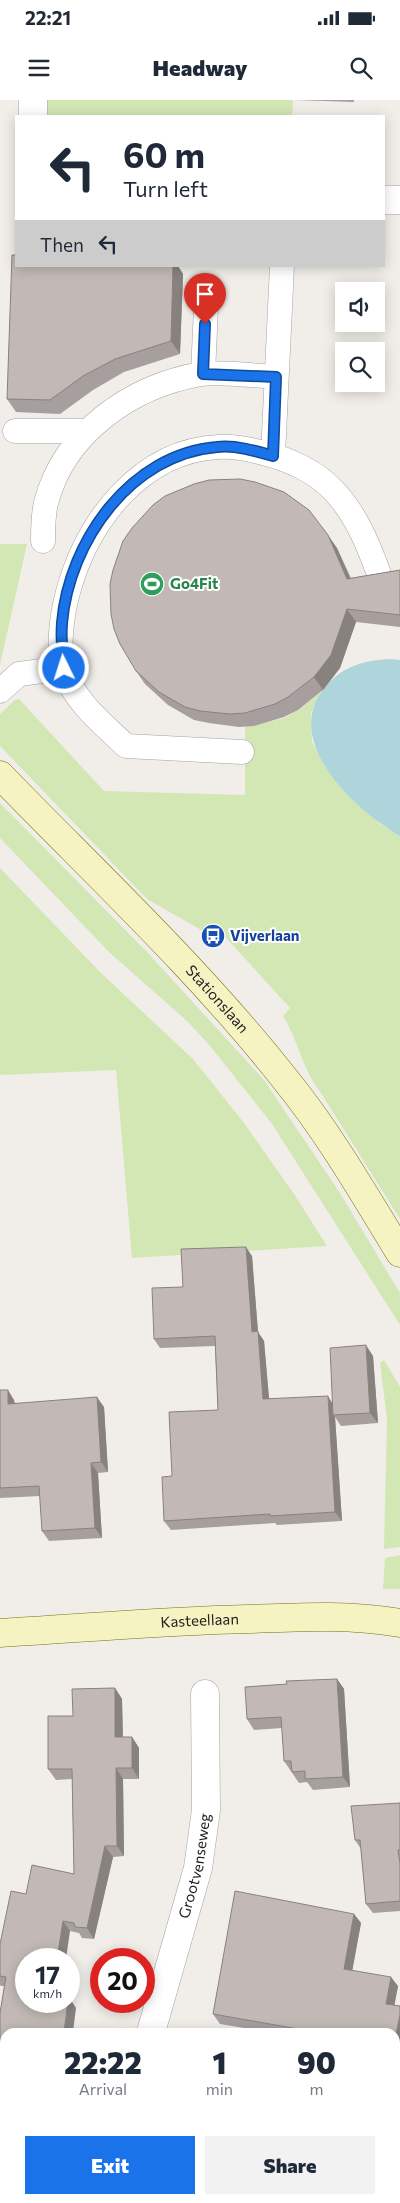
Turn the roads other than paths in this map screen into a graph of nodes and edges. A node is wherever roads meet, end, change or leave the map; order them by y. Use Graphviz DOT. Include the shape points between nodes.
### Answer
graph roads {
  1 [pos="33,100"];
  2 [pos="33,115"];
  3 [pos="385,200"];
  4 [pos="400,200"];
  5 [pos="282,267"];
  6 [pos="206,307"];
  7 [pos="203,374"];
  8 [pos="276,377"];
  9 [pos="15,431"];
  10 [pos="88,431"];
  11 [pos="273,456"];
  12 [pos="43,541"];
  13 [pos="378,571"];
  14 [pos="64,668"];
  15 [pos="0,691"];
  16 [pos="242,752"];
  17 [pos="0,775"];
  18 [pos="400,1253"];
  19 [pos="400,1624"];
  20 [pos="0,1633"];
  21 [pos="205,1694"];
  22 [pos="152,2028"];
  1 -- 2 [label="street"];
  3 -- 4 [label="street"];
  5 -- 8 [label="lane"];
  6 -- 7 [label="lane"];
  7 -- 8 [label="lane"];
  7 -- 10 [label="lane" via="144,391 122,403"];
  8 -- 11 [label="lane"];
  9 -- 10 [label="lane"];
  10 -- 12 [label="lane" via="68,456 50,490 44,514"];
  11 -- 13 [label="lane" via="297,465 334,490 361,528"];
  11 -- 14 [label="lane" via="219,446 197,450 175,456 155,467 116,498 86,545 73,573 62,623"];
  14 -- 15 [label="lane" via="19,674"];
  14 -- 16 [label="lane" via="84,706 126,746"];
  17 -- 18 [label="street, Stationslaan" via="219,999 292,1088 338,1153"];
  19 -- 20 [label="street, Kasteellaan" via="372,1618 325,1616"];
  21 -- 22 [label="street, Grootvenseweg" via="206,1810 198,1868"];
}
